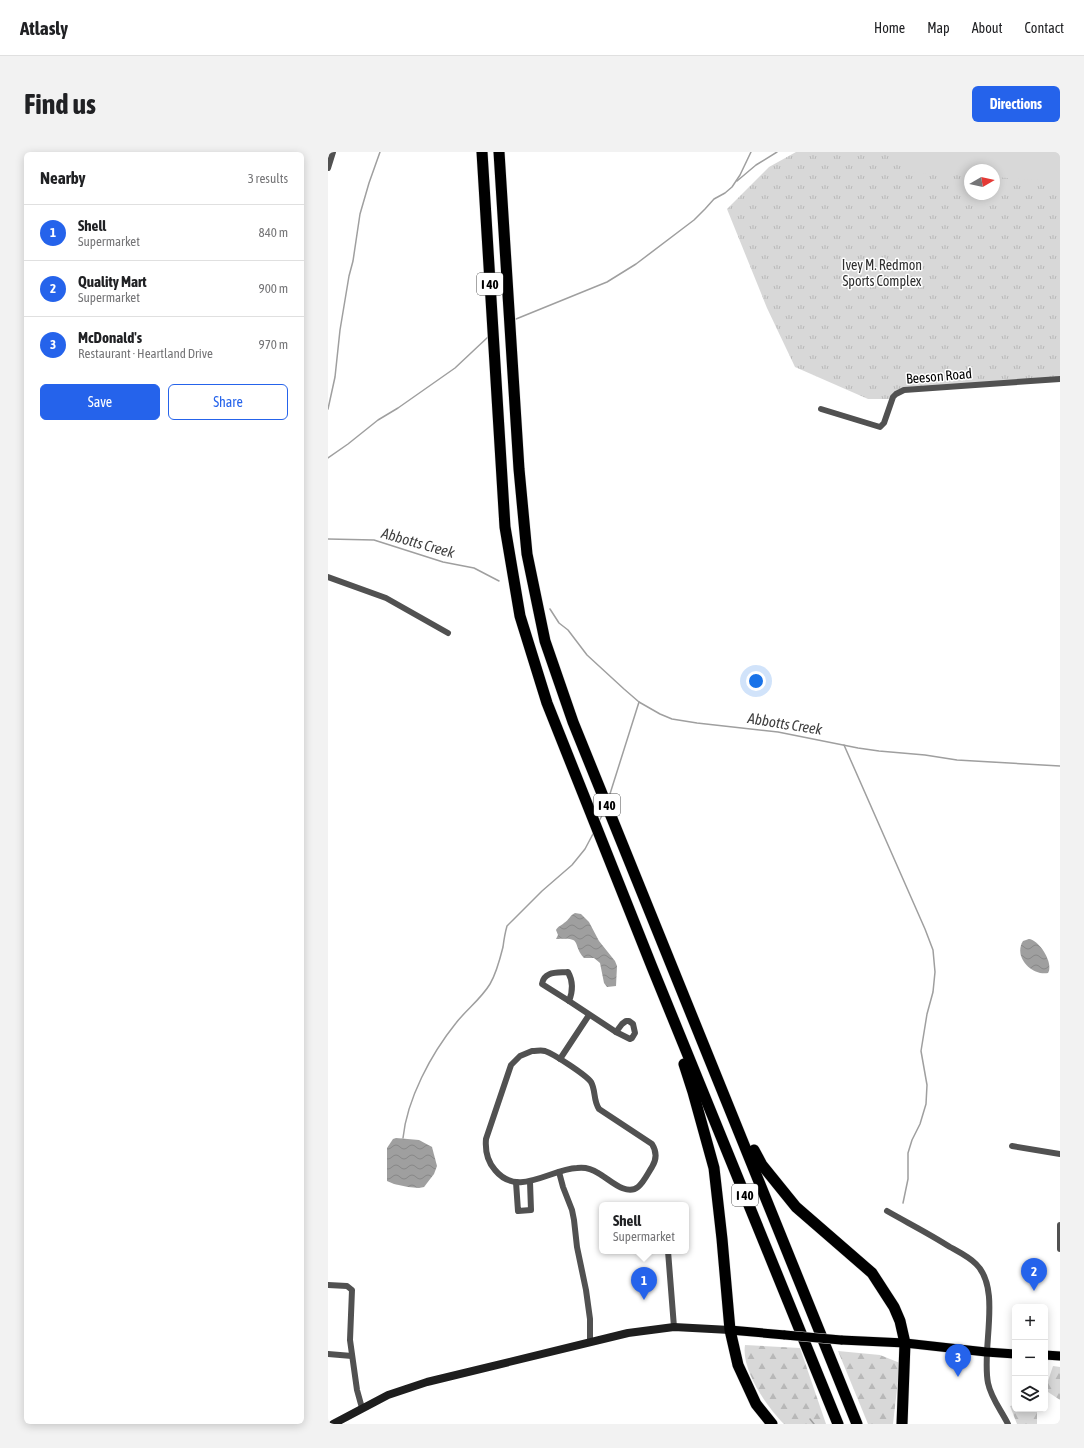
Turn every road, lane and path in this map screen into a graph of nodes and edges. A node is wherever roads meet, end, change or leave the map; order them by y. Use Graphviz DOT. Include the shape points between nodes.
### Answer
graph roads {
  1 [pos="333,152"];
  2 [pos="482,152"];
  3 [pos="499,152"];
  4 [pos="328,168"];
  5 [pos="1060,379"];
  6 [pos="821,409"];
  7 [pos="328,576"];
  8 [pos="448,633"];
  9 [pos="652,967"];
  10 [pos="569,1001"];
  11 [pos="589,1015"];
  12 [pos="616,1032"];
  13 [pos="560,1059"];
  14 [pos="712,1063"];
  15 [pos="1012,1146"];
  16 [pos="1060,1154"];
  17 [pos="559,1172"];
  18 [pos="516,1182"];
  19 [pos="530,1182"];
  20 [pos="887,1211"];
  21 [pos="1060,1225"];
  22 [pos="1060,1249"];
  23 [pos="668,1254"];
  24 [pos="328,1285"];
  25 [pos="674,1327"];
  26 [pos="730,1330"];
  27 [pos="590,1342"];
  28 [pos="905,1343"];
  29 [pos="986,1352"];
  30 [pos="328,1354"];
  31 [pos="1012,1354"];
  32 [pos="1048,1355"];
  33 [pos="352,1356"];
  34 [pos="1060,1356"];
  35 [pos="362,1408"];
  36 [pos="333,1424"];
  37 [pos="772,1424"];
  38 [pos="838,1424"];
  39 [pos="857,1424"];
  40 [pos="902,1424"];
  41 [pos="1008,1424"];
  1 -- 4 [label="street"];
  2 -- 9 [label="highway, I 40" via="505,527 520,616 548,703"];
  3 -- 14 [label="highway, I 40" via="518,469 527,554 545,641 574,722"];
  5 -- 6 [label="street, Beeson Road" via="904,390 893,397 884,423 880,427"];
  7 -- 8 [label="street" via="386,598"];
  9 -- 26 [label="highway" via="693,1092 714,1168"];
  9 -- 38 [label="highway, I 40"];
  10 -- 10 [label="street" via="572,984 568,972 545,976 542,984"];
  10 -- 11 [label="street"];
  11 -- 12 [label="street"];
  11 -- 13 [label="street"];
  13 -- 17 [label="street" via="588,1078 599,1109 650,1143 656,1153 654,1164 640,1186 631,1190 623,1189 585,1168 570,1168"];
  13 -- 18 [label="street" via="546,1052 532,1051 515,1060 508,1071 486,1146 488,1159 496,1172"];
  14 -- 28 [label="highway" via="762,1165 796,1207 872,1273 894,1307"];
  14 -- 39 [label="highway, I 40"];
  15 -- 16 [label="street"];
  17 -- 19 [label="street"];
  17 -- 27 [label="street" via="574,1220 589,1312"];
  18 -- 19 [label="street"];
  18 -- 19 [label="street" via="518,1211 531,1210"];
  20 -- 29 [label="street" via="962,1255 980,1269 987,1284 989,1299"];
  21 -- 22 [label="street"];
  23 -- 25 [label="street"];
  24 -- 33 [label="street" via="347,1286 352,1290"];
  25 -- 26 [label="main road"];
  25 -- 27 [label="main road" via="628,1333"];
  26 -- 28 [label="main road, bridge"];
  26 -- 37 [label="highway" via="738,1365 756,1404"];
  27 -- 35 [label="main road" via="427,1382 388,1395"];
  28 -- 29 [label="main road"];
  28 -- 40 [label="highway"];
  29 -- 31 [label="main road"];
  29 -- 41 [label="street" via="988,1384 993,1399"];
  30 -- 33 [label="street"];
  32 -- 34 [label="main road"];
  33 -- 35 [label="street"];
  35 -- 36 [label="main road"];
}
